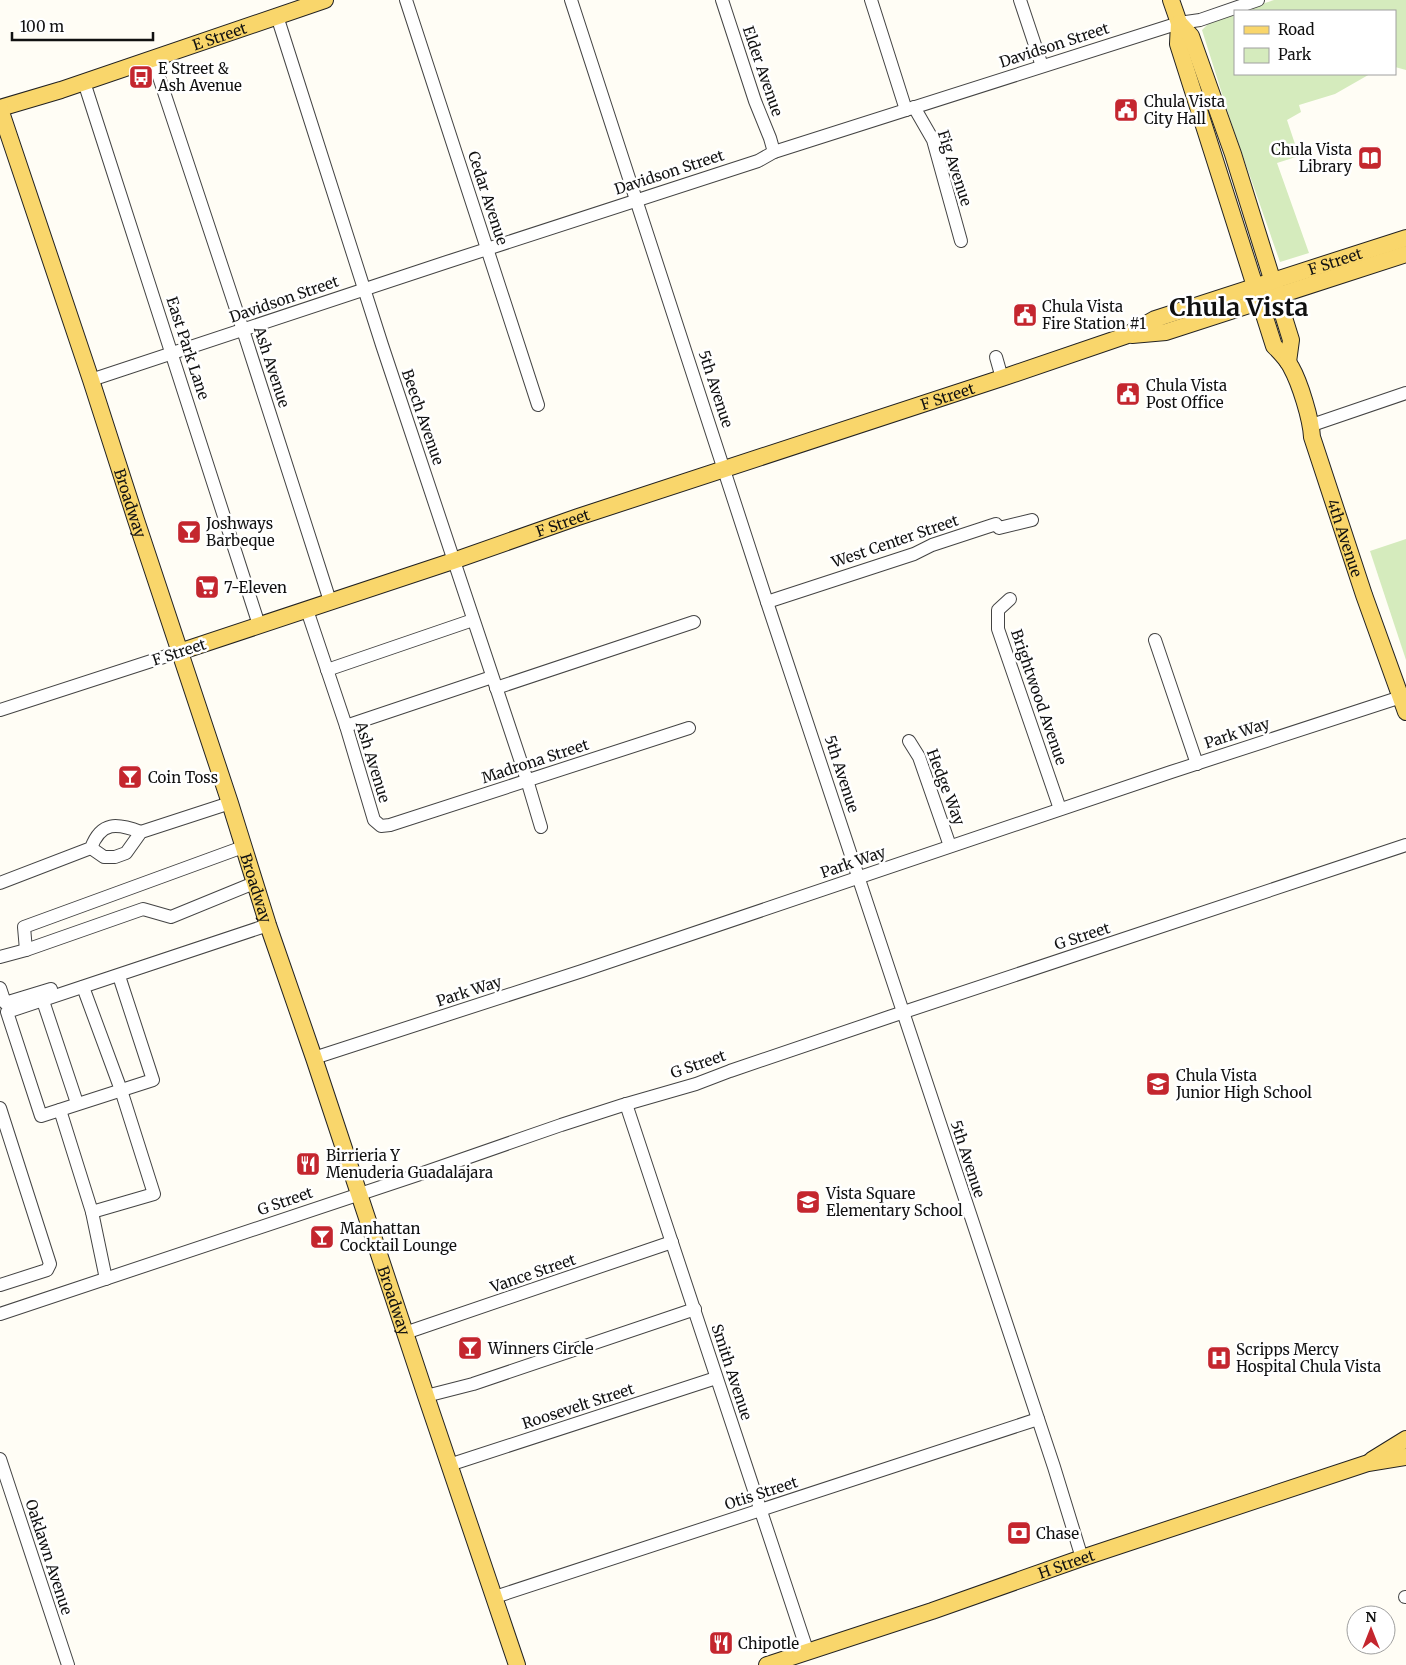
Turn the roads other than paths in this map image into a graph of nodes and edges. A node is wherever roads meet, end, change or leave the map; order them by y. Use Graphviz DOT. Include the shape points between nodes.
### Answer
graph roads {
  1 [pos="325,0"];
  2 [pos="406,0"];
  3 [pos="571,0"];
  4 [pos="722,0"];
  5 [pos="871,0"];
  6 [pos="1020,0"];
  7 [pos="1171,0"];
  8 [pos="1258,0"];
  9 [pos="277,16"];
  10 [pos="1179,23"];
  11 [pos="152,58"];
  12 [pos="1042,66"];
  13 [pos="84,82"];
  14 [pos="910,108"];
  15 [pos="0,109"];
  16 [pos="774,152"];
  17 [pos="637,200"];
  18 [pos="1406,238"];
  19 [pos="961,241"];
  20 [pos="487,249"];
  21 [pos="1406,254"];
  22 [pos="363,289"];
  23 [pos="1275,289"];
  24 [pos="1258,295"];
  25 [pos="243,330"];
  26 [pos="172,353"];
  27 [pos="996,357"];
  28 [pos="1288,362"];
  29 [pos="1002,378"];
  30 [pos="91,380"];
  31 [pos="1406,393"];
  32 [pos="538,406"];
  33 [pos="1312,425"];
  34 [pos="725,470"];
  35 [pos="1032,520"];
  36 [pos="453,561"];
  37 [pos="1010,599"];
  38 [pos="330,601"];
  39 [pos="767,602"];
  40 [pos="307,610"];
  41 [pos="473,620"];
  42 [pos="694,622"];
  43 [pos="259,625"];
  44 [pos="1155,640"];
  45 [pos="179,652"];
  46 [pos="327,670"];
  47 [pos="494,683"];
  48 [pos="1405,700"];
  49 [pos="0,710"];
  50 [pos="346,726"];
  51 [pos="689,728"];
  52 [pos="909,741"];
  53 [pos="1196,764"];
  54 [pos="527,780"];
  55 [pos="230,804"];
  56 [pos="1060,809"];
  57 [pos="390,825"];
  58 [pos="541,826"];
  59 [pos="141,832"];
  60 [pos="1406,845"];
  61 [pos="950,846"];
  62 [pos="243,847"];
  63 [pos="91,848"];
  64 [pos="859,877"];
  65 [pos="254,883"];
  66 [pos="0,884"];
  67 [pos="266,921"];
  68 [pos="26,950"];
  69 [pos="0,957"];
  70 [pos="119,976"];
  71 [pos="83,987"];
  72 [pos="0,988"];
  73 [pos="43,1001"];
  74 [pos="902,1013"];
  75 [pos="314,1058"];
  76 [pos="121,1090"];
  77 [pos="77,1103"];
  78 [pos="626,1104"];
  79 [pos="0,1108"];
  80 [pos="60,1110"];
  81 [pos="359,1194"];
  82 [pos="92,1212"];
  83 [pos="672,1242"];
  84 [pos="106,1279"];
  85 [pos="0,1285"];
  86 [pos="695,1309"];
  87 [pos="1,1311"];
  88 [pos="404,1333"];
  89 [pos="716,1378"];
  90 [pos="426,1396"];
  91 [pos="1038,1419"];
  92 [pos="1405,1444"];
  93 [pos="1406,1457"];
  94 [pos="0,1460"];
  95 [pos="1368,1463"];
  96 [pos="449,1464"];
  97 [pos="762,1510"];
  98 [pos="1082,1558"];
  99 [pos="495,1597"];
  100 [pos="807,1650"];
  101 [pos="68,1665"];
  102 [pos="517,1665"];
  103 [pos="766,1665"];
  1 -- 9 [label="main road, E Street"];
  2 -- 20 [label="street, Cedar Avenue"];
  3 -- 17 [label="street, 5th Avenue"];
  4 -- 16 [label="street, Elder Avenue"];
  5 -- 14 [label="street, Fig Avenue"];
  6 -- 12 [label="street"];
  7 -- 10 [label="main road, 4th Avenue"];
  8 -- 10 [label="street, Davidson Street" via="1200,20"];
  9 -- 11 [label="main road, E Street"];
  9 -- 22 [label="street, Beech Avenue"];
  10 -- 12 [label="street, Davidson Street"];
  10 -- 23 [label="main road, 4th Avenue" via="1191,36 1233,154"];
  10 -- 24 [label="main road, 4th Avenue" via="1178,44"];
  11 -- 13 [label="main road, E Street"];
  11 -- 25 [label="street, Ash Avenue"];
  12 -- 14 [label="street, Davidson Street"];
  13 -- 15 [label="main road, E Street"];
  13 -- 26 [label="street, East Park Lane"];
  14 -- 16 [label="street, Davidson Street"];
  14 -- 19 [label="street, Fig Avenue" via="932,140"];
  15 -- 30 [label="main road, Broadway"];
  16 -- 17 [label="street, Davidson Street" via="758,161"];
  17 -- 20 [label="street, Davidson Street"];
  17 -- 34 [label="street, 5th Avenue"];
  18 -- 23 [label="main road, F Street"];
  20 -- 22 [label="street, Davidson Street"];
  20 -- 32 [label="street, Cedar Avenue"];
  21 -- 23 [label="main road, F Street"];
  22 -- 25 [label="street, Davidson Street"];
  22 -- 36 [label="street, Beech Avenue"];
  23 -- 24 [label="main road, F Street"];
  23 -- 28 [label="main road, 4th Avenue" via="1290,340"];
  24 -- 28 [label="main road, 4th Avenue" via="1274,346"];
  24 -- 29 [label="main road, F Street" via="1155,319 1125,336"];
  25 -- 26 [label="street, Davidson Street"];
  25 -- 38 [label="street, Ash Avenue"];
  26 -- 30 [label="street, Davidson Street"];
  26 -- 43 [label="street, East Park Lane"];
  27 -- 29 [label="street"];
  28 -- 33 [label="main road, 4th Avenue"];
  29 -- 34 [label="main road, F Street"];
  30 -- 45 [label="main road, Broadway"];
  31 -- 33 [label="street"];
  33 -- 48 [label="main road, 4th Avenue" via="1312,437 1364,595"];
  34 -- 36 [label="main road, F Street"];
  34 -- 39 [label="street, 5th Avenue"];
  35 -- 39 [label="street, West Center Street" via="1010,527 999,528 996,524"];
  36 -- 38 [label="main road, F Street"];
  36 -- 41 [label="street, Beech Avenue"];
  37 -- 56 [label="street, Brightwood Avenue" via="998,610 998,629"];
  38 -- 40 [label="main road, F Street"];
  39 -- 64 [label="street, 5th Avenue"];
  40 -- 43 [label="main road, F Street"];
  40 -- 46 [label="street, Ash Avenue"];
  41 -- 46 [label="street"];
  41 -- 47 [label="street, Beech Avenue"];
  42 -- 47 [label="street"];
  43 -- 45 [label="main road, F Street"];
  44 -- 53 [label="street"];
  45 -- 49 [label="street, F Street"];
  45 -- 55 [label="main road, Broadway"];
  46 -- 50 [label="street, Ash Avenue"];
  47 -- 50 [label="street"];
  47 -- 54 [label="street, Beech Avenue"];
  48 -- 53 [label="street, Park Way"];
  50 -- 57 [label="street, Ash Avenue" via="374,820 381,826"];
  51 -- 54 [label="street, Madrona Street"];
  52 -- 61 [label="street, Hedge Way" via="919,757"];
  53 -- 56 [label="street, Park Way"];
  54 -- 57 [label="street, Madrona Street"];
  54 -- 58 [label="street, Beech Avenue"];
  55 -- 59 [label="street"];
  55 -- 62 [label="main road, Broadway"];
  56 -- 61 [label="street, Park Way"];
  59 -- 63 [label="street" via="123,825 102,829"];
  59 -- 63 [label="street" via="126,853 115,857 104,857"];
  60 -- 74 [label="street, G Street"];
  61 -- 64 [label="street, Park Way"];
  62 -- 65 [label="main road, Broadway"];
  62 -- 68 [label="street" via="24,927"];
  63 -- 66 [label="street"];
  64 -- 74 [label="street, 5th Avenue"];
  64 -- 75 [label="street, Park Way"];
  65 -- 67 [label="main road, Broadway"];
  65 -- 68 [label="street" via="171,917 144,909"];
  67 -- 70 [label="street"];
  67 -- 72 [label="street" via="5,1003"];
  67 -- 75 [label="main road, Broadway"];
  68 -- 69 [label="street"];
  70 -- 71 [label="street"];
  70 -- 76 [label="street" via="154,1080"];
  71 -- 73 [label="street"];
  71 -- 76 [label="street"];
  73 -- 77 [label="street"];
  73 -- 80 [label="street" via="7,1012 41,1116"];
  74 -- 78 [label="street, G Street" via="696,1084"];
  74 -- 91 [label="street, 5th Avenue"];
  75 -- 81 [label="main road, Broadway"];
  76 -- 77 [label="street"];
  76 -- 82 [label="street" via="154,1194"];
  77 -- 80 [label="street"];
  78 -- 81 [label="street, G Street"];
  78 -- 83 [label="street, Smith Avenue"];
  79 -- 85 [label="street" via="50,1264 46,1270"];
  80 -- 82 [label="street"];
  81 -- 84 [label="street, G Street"];
  81 -- 88 [label="main road, Broadway"];
  82 -- 84 [label="street"];
  83 -- 86 [label="street, Smith Avenue"];
  83 -- 88 [label="street, Vance Street"];
  84 -- 87 [label="street, G Street"];
  86 -- 89 [label="street, Smith Avenue"];
  86 -- 90 [label="street" via="473,1384"];
  88 -- 90 [label="main road, Broadway"];
  89 -- 96 [label="street, Roosevelt Street"];
  89 -- 97 [label="street, Smith Avenue"];
  90 -- 96 [label="main road, Broadway"];
  91 -- 97 [label="street, Otis Street"];
  91 -- 98 [label="street, 5th Avenue"];
  92 -- 95 [label="main road, H Street"];
  93 -- 95 [label="main road, H Street"];
  94 -- 101 [label="street, Oaklawn Avenue"];
  95 -- 98 [label="main road, H Street"];
  96 -- 99 [label="main road, Broadway"];
  97 -- 99 [label="street, Otis Street"];
  97 -- 100 [label="street, Smith Avenue"];
  98 -- 100 [label="main road, H Street"];
  99 -- 102 [label="main road, Broadway"];
  100 -- 103 [label="main road, H Street"];
}
